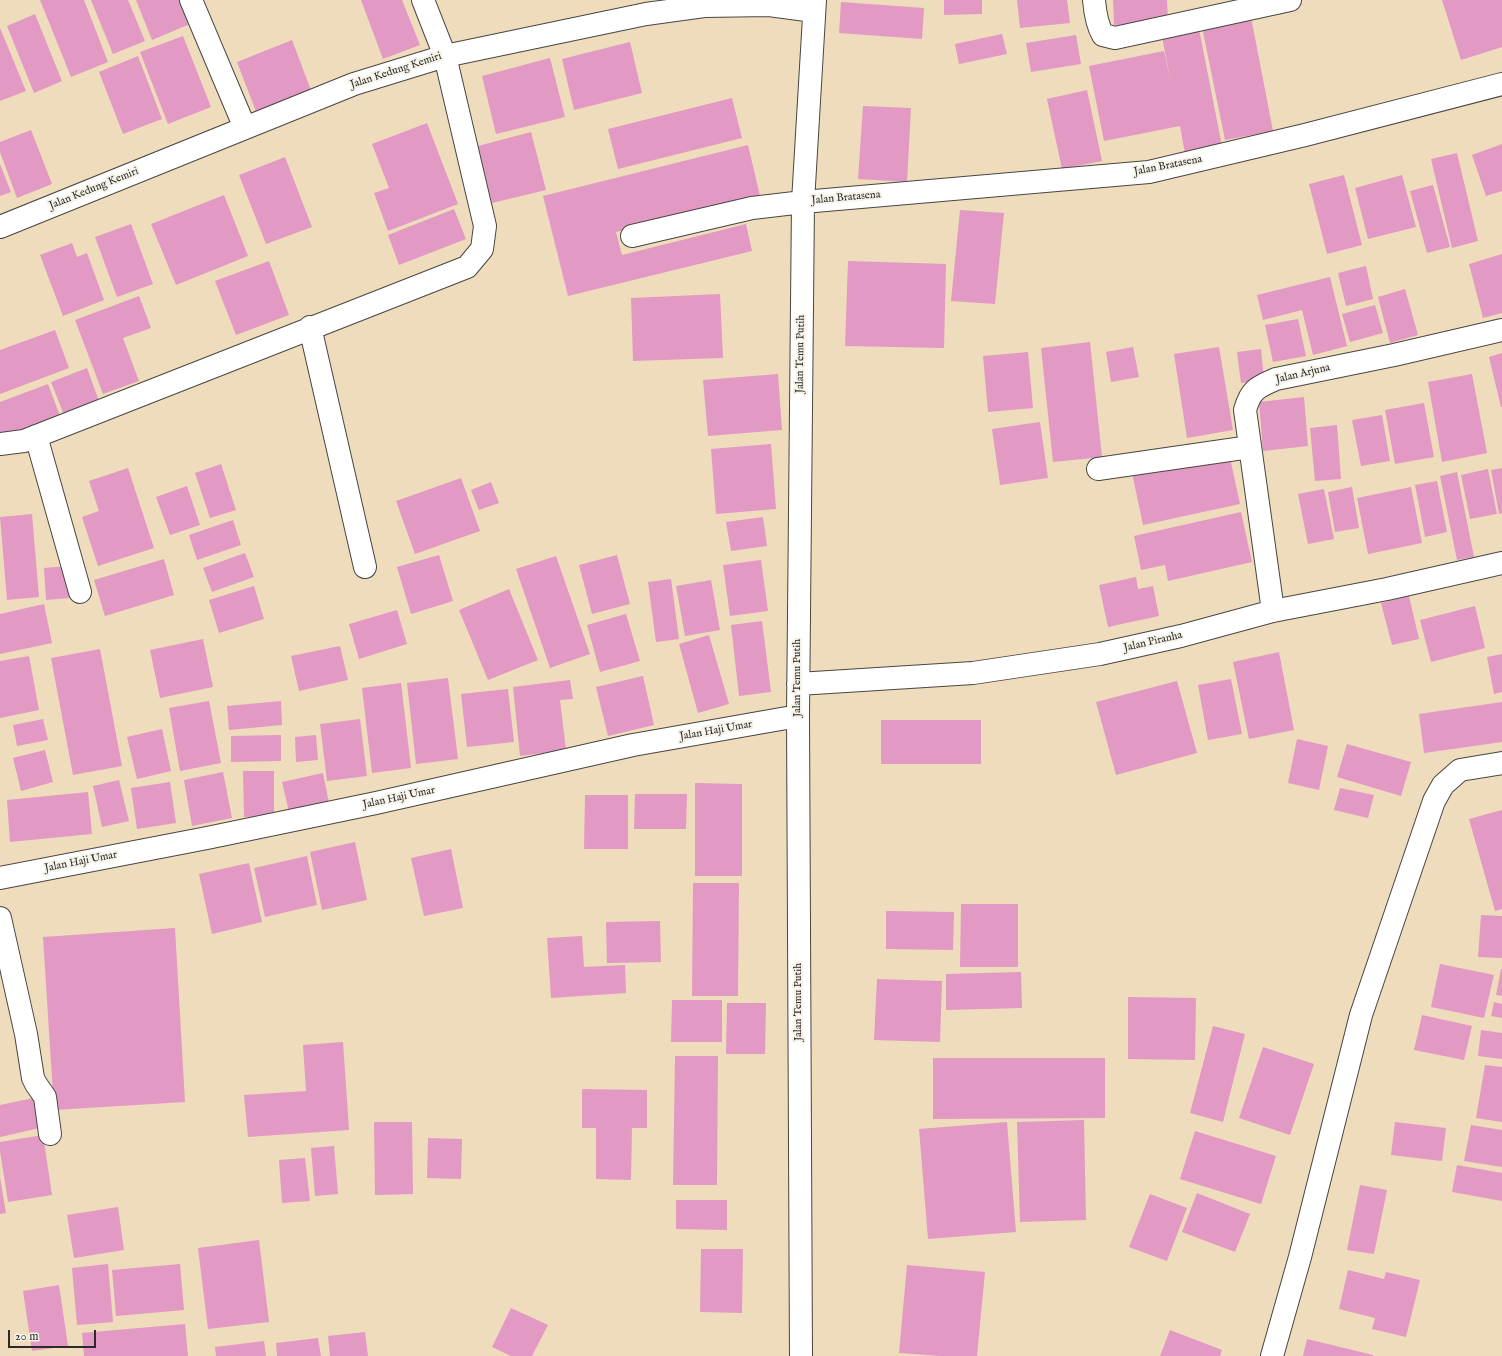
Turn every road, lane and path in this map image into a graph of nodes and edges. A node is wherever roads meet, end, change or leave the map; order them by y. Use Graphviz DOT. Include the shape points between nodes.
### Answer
graph roads {
  1 [pos="190,0"];
  2 [pos="423,0"];
  3 [pos="1094,0"];
  4 [pos="1290,0"];
  5 [pos="815,5"];
  6 [pos="445,56"];
  7 [pos="1502,84"];
  8 [pos="245,128"];
  9 [pos="803,202"];
  10 [pos="0,227"];
  11 [pos="632,236"];
  12 [pos="310,327"];
  13 [pos="1502,330"];
  14 [pos="36,436"];
  15 [pos="0,444"];
  16 [pos="1250,447"];
  17 [pos="1098,470"];
  18 [pos="1502,563"];
  19 [pos="366,567"];
  20 [pos="80,592"];
  21 [pos="1273,611"];
  22 [pos="798,684"];
  23 [pos="798,716"];
  24 [pos="1502,763"];
  25 [pos="0,878"];
  26 [pos="0,918"];
  27 [pos="50,1134"];
  28 [pos="800,1356"];
  29 [pos="1272,1356"];
  1 -- 8 [label="street"];
  2 -- 6 [label="street"];
  3 -- 4 [label="street" via="1103,35 1115,38"];
  5 -- 6 [label="street, Jalan Kedung Kemiri" via="704,6 646,14"];
  5 -- 9 [label="street, Jalan Temu Putih"];
  6 -- 8 [label="street, Jalan Kedung Kemiri" via="354,84"];
  6 -- 12 [label="street" via="485,226 482,249 467,267"];
  7 -- 9 [label="street, Jalan Bratasena" via="1150,172"];
  8 -- 10 [label="street, Jalan Kedung Kemiri"];
  9 -- 11 [label="street, Jalan Bratasena" via="752,208"];
  9 -- 22 [label="street, Jalan Temu Putih"];
  12 -- 14 [label="street"];
  12 -- 19 [label="street"];
  13 -- 16 [label="street, Jalan Arjuna" via="1276,379 1258,387 1249,398 1245,410"];
  14 -- 15 [label="street" via="24,441"];
  14 -- 20 [label="street"];
  16 -- 17 [label="street"];
  16 -- 21 [label="street, Jalan Arjuna"];
  18 -- 21 [label="street, Jalan Piranha"];
  21 -- 22 [label="street, Jalan Piranha" via="1181,636 1092,655 973,673"];
  22 -- 23 [label="street, Jalan Temu Putih"];
  23 -- 25 [label="street, Jalan Haji Umar" via="633,745 376,803"];
  23 -- 28 [label="street, Jalan Temu Putih"];
  24 -- 29 [label="street" via="1460,770 1444,785 1434,801 1362,1015"];
  26 -- 27 [label="street" via="26,1034 33,1078 45,1097"];
}
